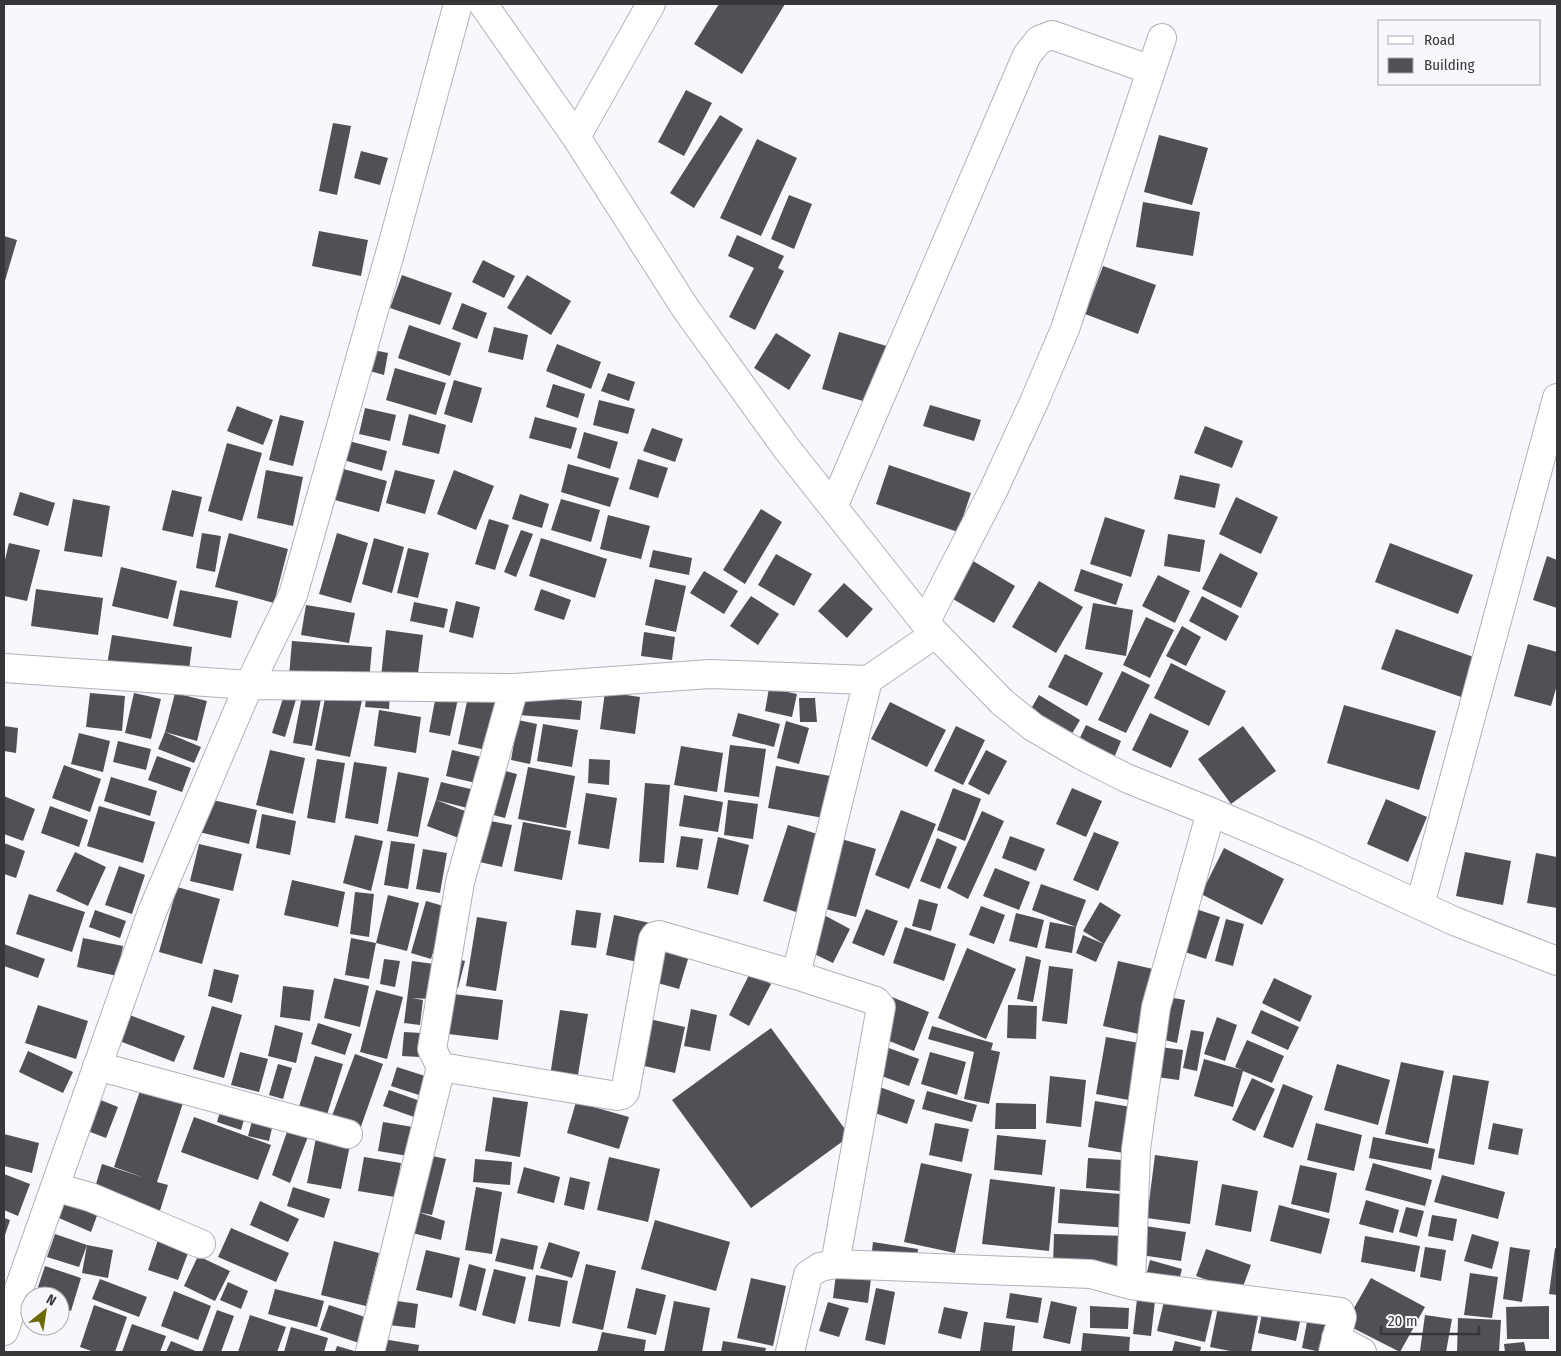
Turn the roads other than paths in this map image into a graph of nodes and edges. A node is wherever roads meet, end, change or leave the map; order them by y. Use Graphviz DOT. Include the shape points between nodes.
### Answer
graph roads {
  1 [pos="458,4"];
  2 [pos="483,4"];
  3 [pos="651,4"];
  4 [pos="1162,38"];
  5 [pos="1151,70"];
  6 [pos="576,137"];
  7 [pos="1557,398"];
  8 [pos="833,507"];
  9 [pos="930,628"];
  10 [pos="4,668"];
  11 [pos="868,680"];
  12 [pos="249,685"];
  13 [pos="514,688"];
  14 [pos="1211,812"];
  15 [pos="1420,905"];
  16 [pos="1557,961"];
  17 [pos="796,975"];
  18 [pos="97,1066"];
  19 [pos="441,1067"];
  20 [pos="348,1134"];
  21 [pos="55,1187"];
  22 [pos="201,1244"];
  23 [pos="835,1264"];
  24 [pos="1131,1285"];
  25 [pos="4,1331"];
  26 [pos="1334,1345"];
  27 [pos="370,1352"];
  28 [pos="790,1352"];
  29 [pos="1362,1352"];
  1 -- 12 [label="street" via="292,595"];
  2 -- 6 [label="street"];
  3 -- 6 [label="street"];
  4 -- 5 [label="street"];
  5 -- 8 [label="street" via="1052,35 1039,40 1027,55"];
  5 -- 9 [label="street" via="1065,329"];
  6 -- 8 [label="street" via="686,309 786,449"];
  7 -- 15 [label="street"];
  8 -- 9 [label="street"];
  9 -- 11 [label="street"];
  9 -- 14 [label="street" via="1002,702 1033,727 1126,778"];
  10 -- 12 [label="street"];
  11 -- 13 [label="street" via="710,674"];
  11 -- 17 [label="street"];
  12 -- 13 [label="street"];
  12 -- 18 [label="street" via="152,912"];
  13 -- 19 [label="street" via="460,882 432,1049"];
  14 -- 15 [label="street"];
  14 -- 24 [label="street" via="1156,1007 1136,1149"];
  15 -- 16 [label="street"];
  17 -- 19 [label="street" via="655,936 622,1095"];
  17 -- 23 [label="street" via="876,1000 881,1007"];
  18 -- 20 [label="street"];
  18 -- 21 [label="street"];
  19 -- 27 [label="street"];
  21 -- 22 [label="street" via="90,1197"];
  21 -- 25 [label="street"];
  23 -- 24 [label="street" via="1090,1274"];
  23 -- 28 [label="street" via="820,1267 808,1275"];
  24 -- 26 [label="street" via="1340,1312 1342,1317"];
  26 -- 29 [label="street"];
}
